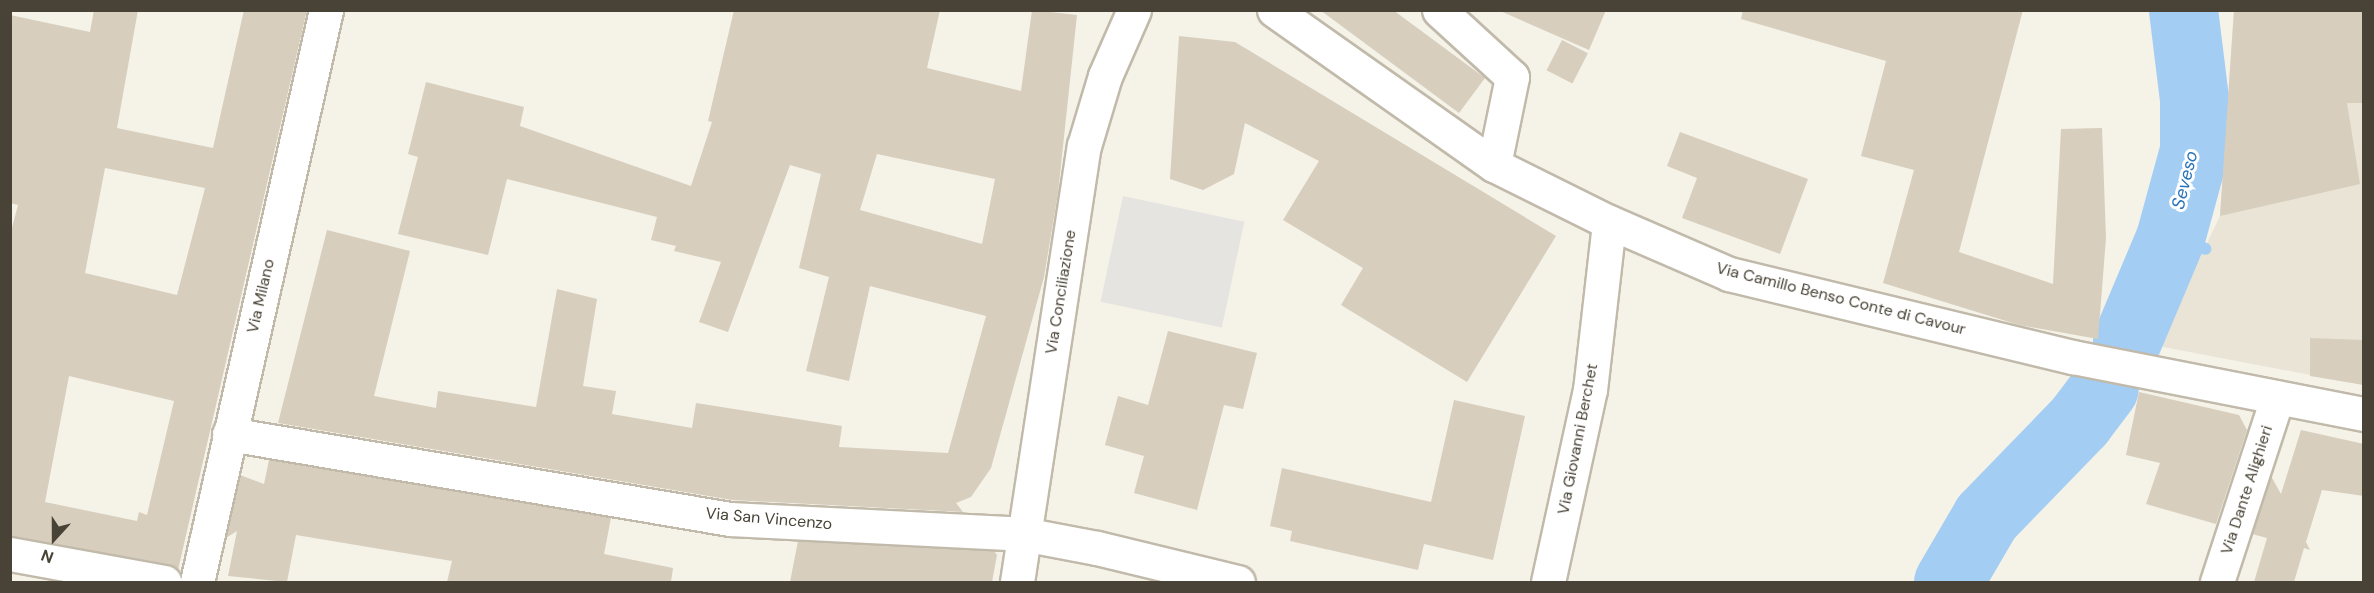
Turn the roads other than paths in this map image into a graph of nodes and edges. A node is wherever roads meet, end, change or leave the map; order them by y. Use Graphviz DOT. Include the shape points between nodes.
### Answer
graph roads {
  1 [pos="326,10"];
  2 [pos="1134,10"];
  3 [pos="1274,10"];
  4 [pos="1439,10"];
  5 [pos="1494,165"];
  6 [pos="1609,222"];
  7 [pos="2277,398"];
  8 [pos="2364,414"];
  9 [pos="229,434"];
  10 [pos="1023,534"];
  11 [pos="10,554"];
  12 [pos="164,582"];
  13 [pos="197,582"];
  14 [pos="1017,582"];
  15 [pos="1238,582"];
  16 [pos="1548,582"];
  17 [pos="2217,582"];
  1 -- 9 [label="street, Via Milano"];
  2 -- 10 [label="street, Via Conciliazione" via="1108,68 1084,146"];
  3 -- 5 [label="street, Via Camillo Benso Conte di Cavour"];
  4 -- 5 [label="street" via="1512,77"];
  5 -- 6 [label="street, Via Camillo Benso Conte di Cavour"];
  6 -- 7 [label="street, Via Camillo Benso Conte di Cavour" via="1729,274 2073,357"];
  6 -- 16 [label="street, Via Giovanni Berchet" via="1590,390"];
  7 -- 8 [label="street, Via Camillo Benso Conte di Cavour"];
  7 -- 17 [label="street, Via Dante Alighieri"];
  9 -- 10 [label="street, Via San Vincenzo" via="730,519"];
  9 -- 13 [label="street, Via Milano"];
  10 -- 14 [label="street, Via Conciliazione"];
  10 -- 15 [label="street, Via San Vincenzo"];
  11 -- 12 [label="street"];
}
